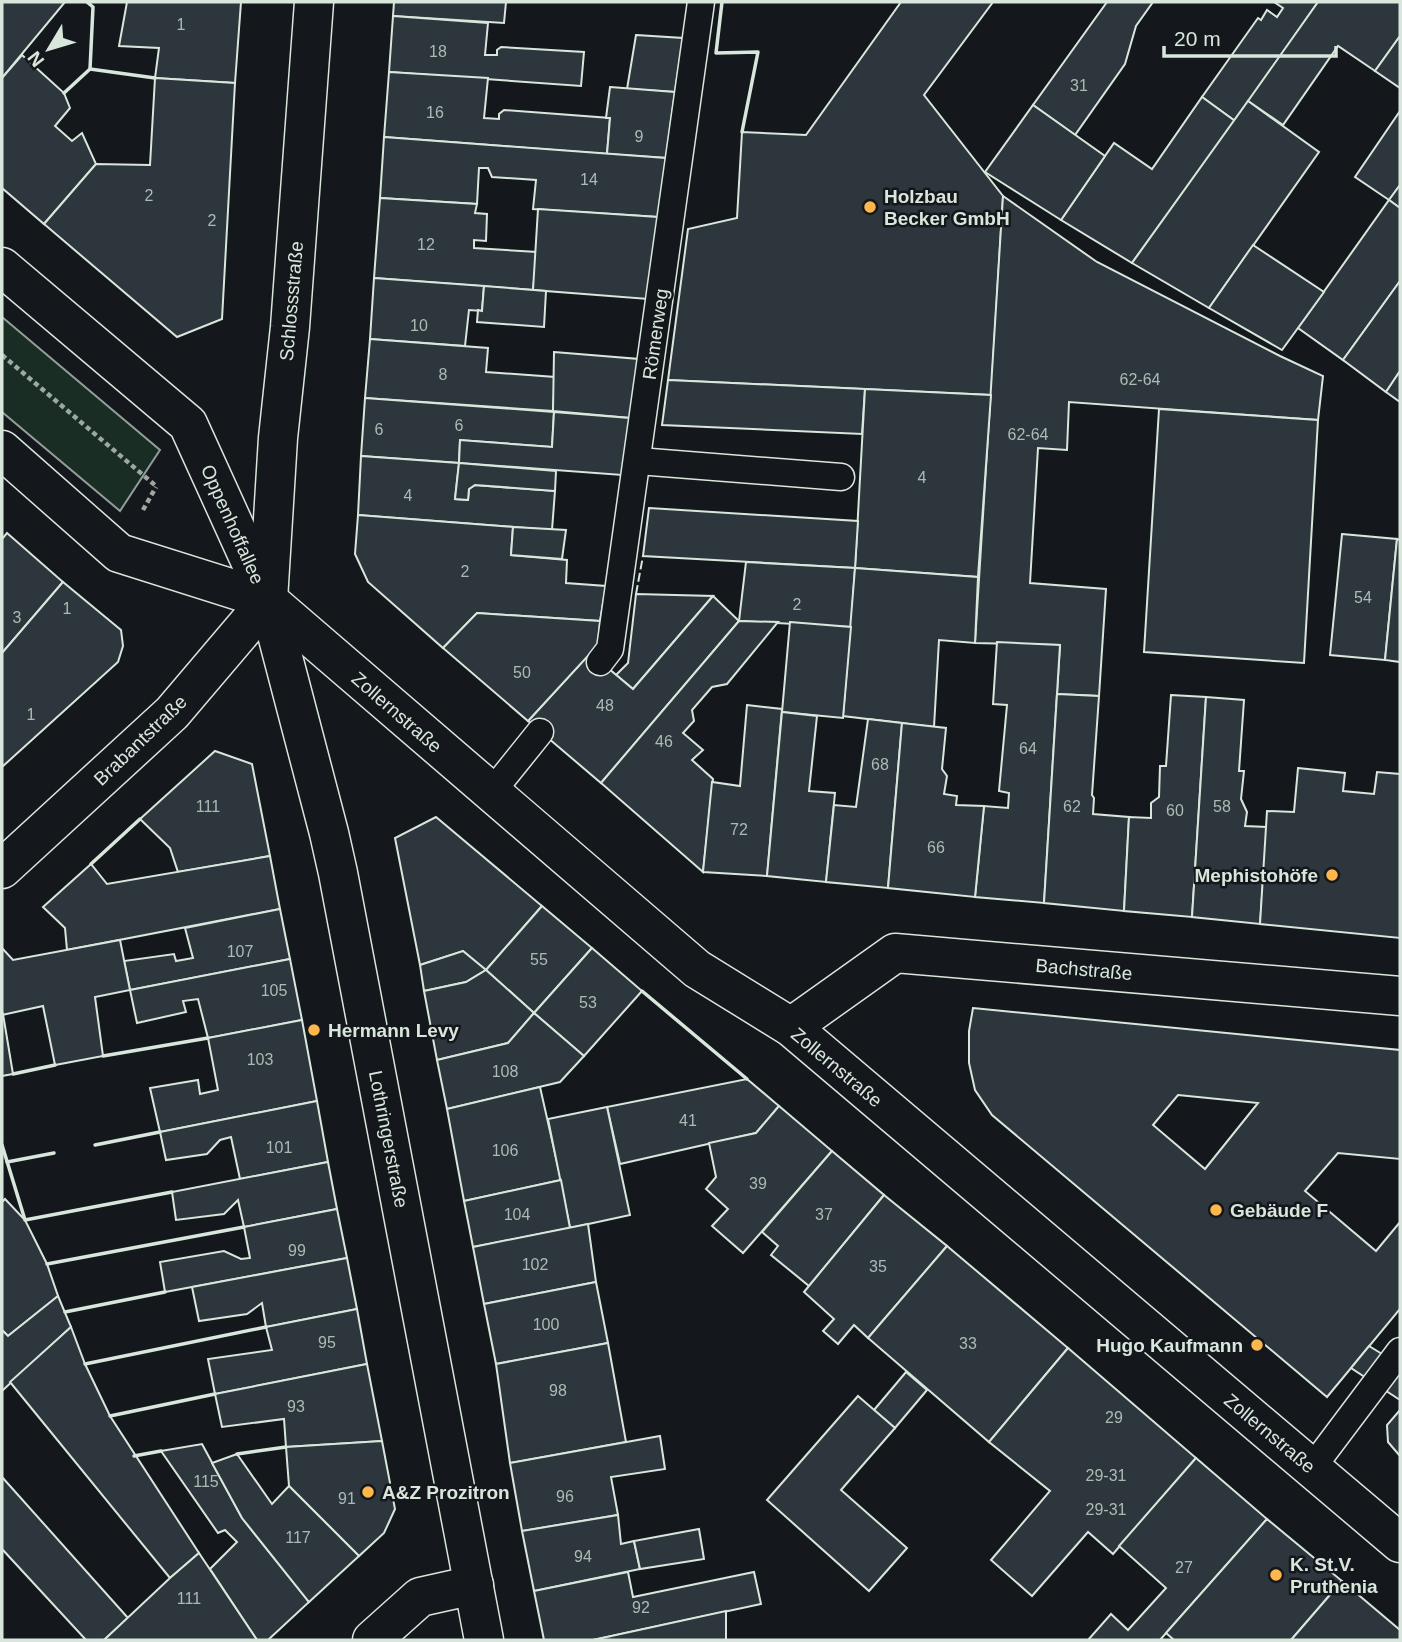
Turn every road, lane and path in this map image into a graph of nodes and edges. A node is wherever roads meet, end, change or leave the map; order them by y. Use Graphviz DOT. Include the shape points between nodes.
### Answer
graph roads {
  1 [pos="314,2"];
  2 [pos="701,2"];
  3 [pos="2,267"];
  4 [pos="2,355"];
  5 [pos="188,424"];
  6 [pos="2,450"];
  7 [pos="638,461"];
  8 [pos="841,477"];
  9 [pos="156,486"];
  10 [pos="119,553"];
  11 [pos="268,600"];
  12 [pos="600,662"];
  13 [pos="540,732"];
  14 [pos="491,793"];
  15 [pos="2,869"];
  16 [pos="1400,996"];
  17 [pos="790,1027"];
  18 [pos="1400,1351"];
  19 [pos="1312,1468"];
  20 [pos="1400,1543"];
  21 [pos="474,1585"];
  22 [pos="372,1640"];
  23 [pos="484,1640"];
  1 -- 11 [label="street, Schlossstraße"];
  2 -- 7 [label="lane, Römerweg"];
  3 -- 5 [label="street, Oppenhoffallee"];
  4 -- 9 [label="path"];
  5 -- 9 [label="path"];
  5 -- 11 [label="street, Oppenhoffallee"];
  6 -- 10 [label="street, Oppenhoffallee"];
  7 -- 8 [label="lane"];
  7 -- 12 [label="lane, Römerweg" via="610,649"];
  9 -- 10 [label="path"];
  10 -- 11 [label="street, Oppenhoffallee"];
  11 -- 14 [label="street, Zollernstraße"];
  11 -- 15 [label="street, Brabantstraße" via="172,713"];
  11 -- 21 [label="street, Lothringerstraße" via="329,833"];
  13 -- 14 [label="lane"];
  14 -- 17 [label="street, Zollernstraße" via="697,969"];
  16 -- 17 [label="street, Bachstraße" via="895,953"];
  17 -- 19 [label="street, Zollernstraße"];
  18 -- 19 [label="lane"];
  19 -- 20 [label="street, Zollernstraße"];
  21 -- 22 [label="street" via="420,1597"];
  21 -- 23 [label="street, Lothringerstraße"];
}
